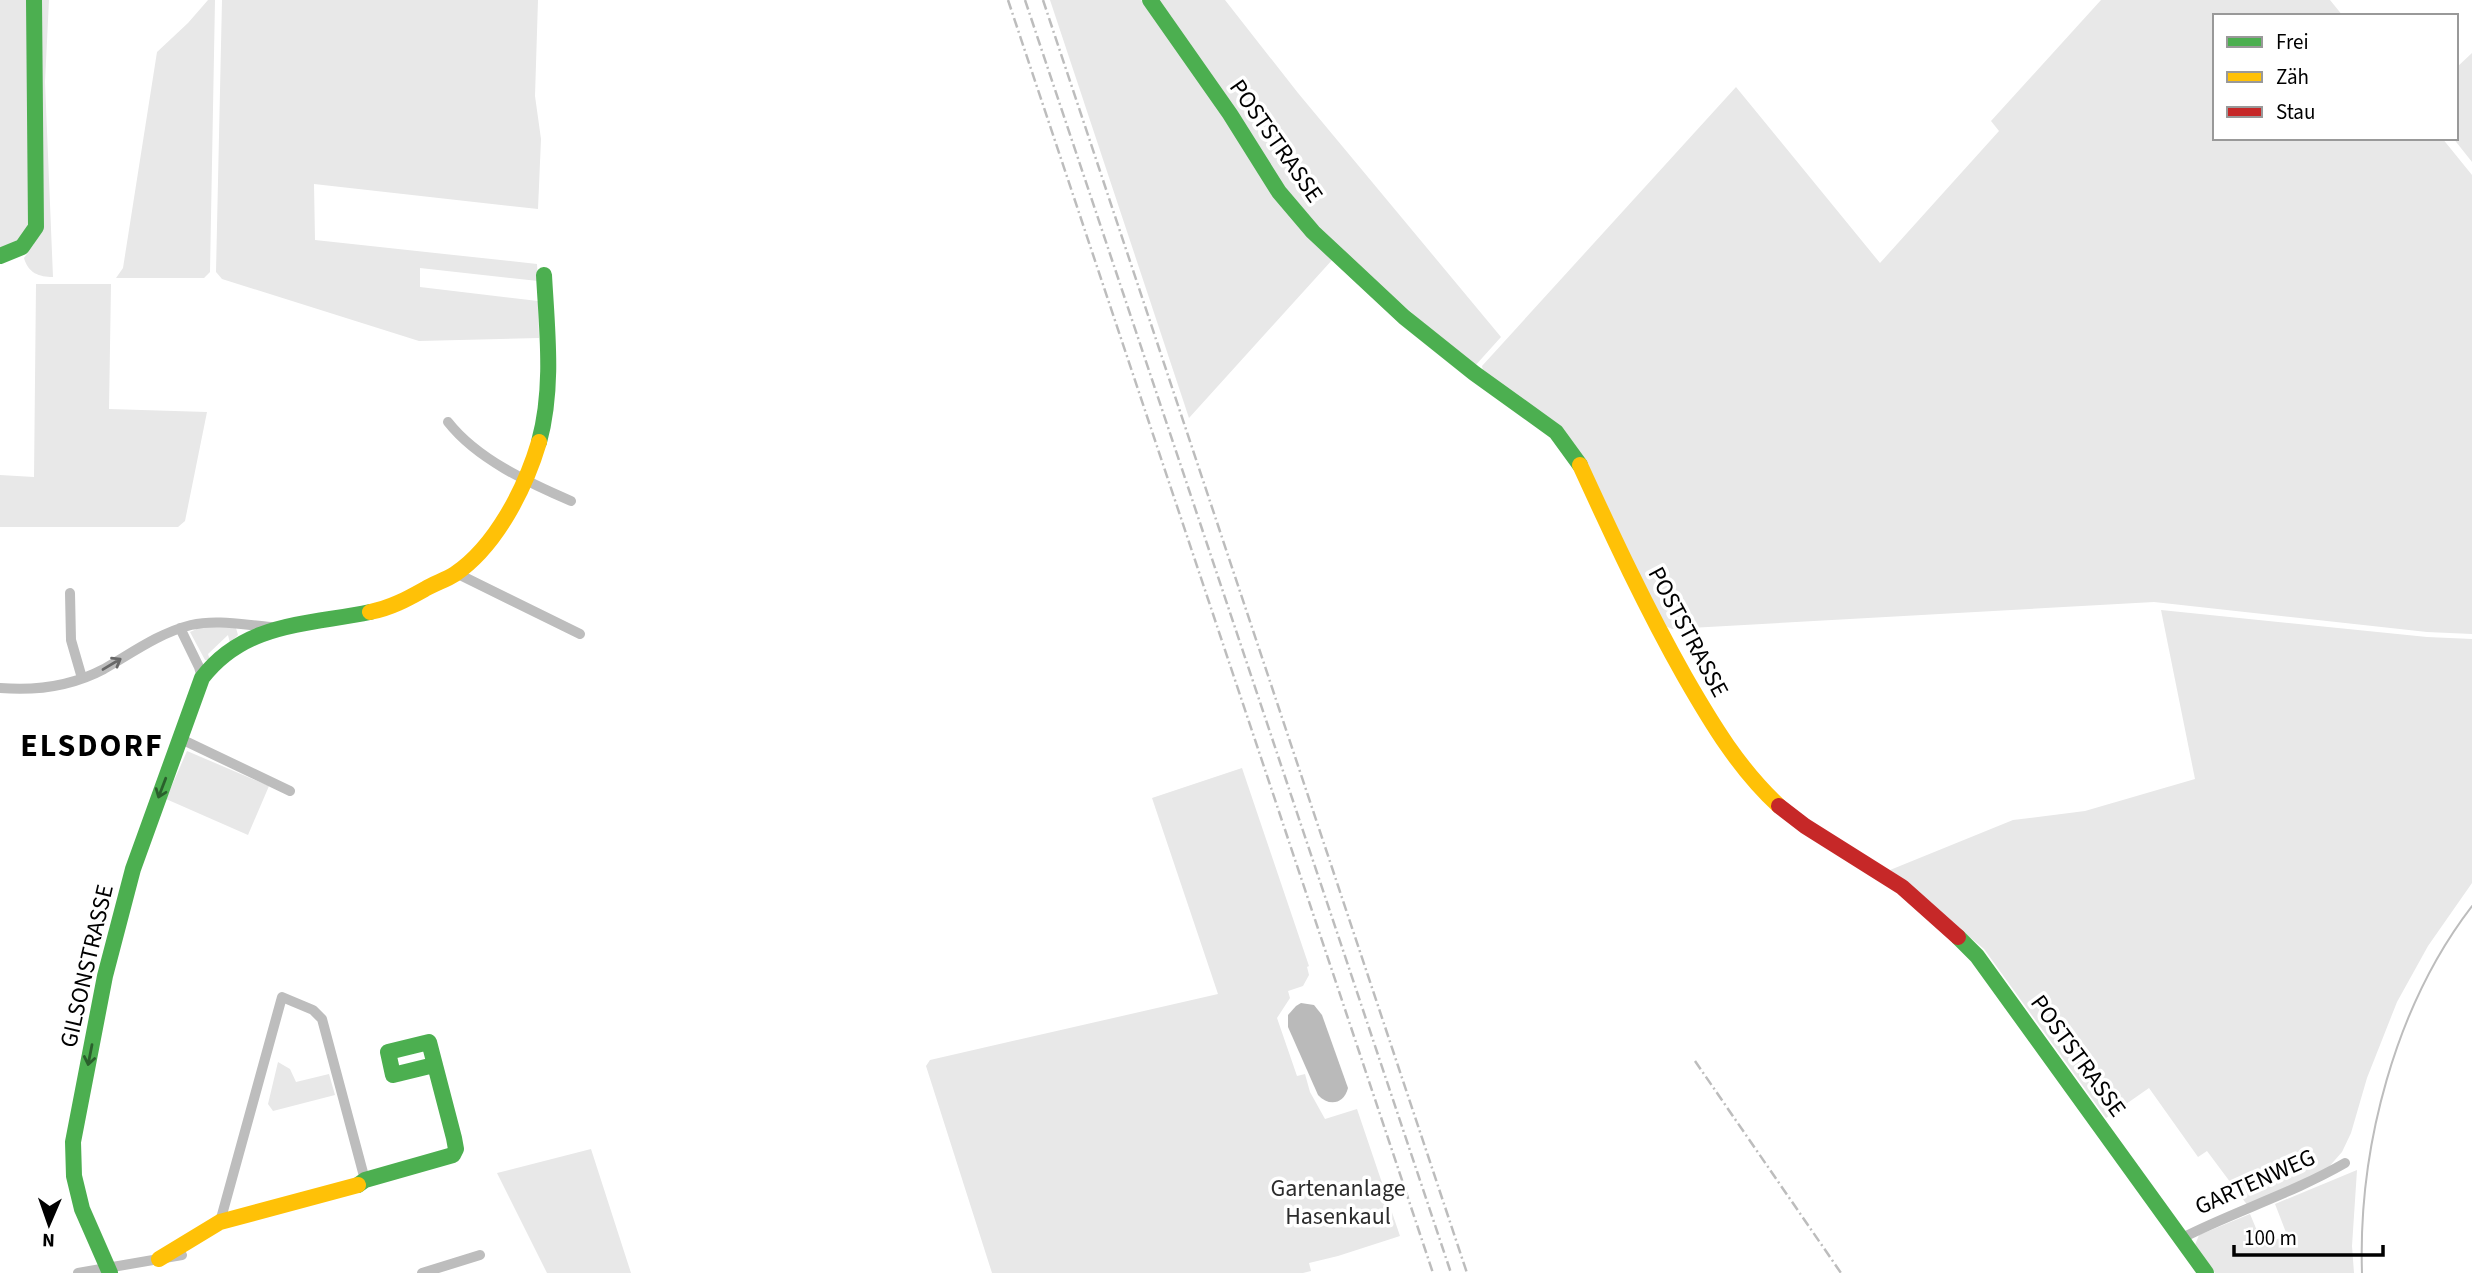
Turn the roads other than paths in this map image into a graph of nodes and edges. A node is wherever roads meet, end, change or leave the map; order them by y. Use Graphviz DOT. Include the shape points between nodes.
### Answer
graph roads {
  1 [pos="34,0"];
  2 [pos="1150,0"];
  3 [pos="0,256"];
  4 [pos="544,275"];
  5 [pos="448,422"];
  6 [pos="523,481"];
  7 [pos="571,501"];
  8 [pos="456,573"];
  9 [pos="70,593"];
  10 [pos="180,628"];
  11 [pos="277,628"];
  12 [pos="580,634"];
  13 [pos="82,678"];
  14 [pos="202,678"];
  15 [pos="0,688"];
  16 [pos="181,739"];
  17 [pos="290,791"];
  18 [pos="435,1065"];
  19 [pos="2345,1163"];
  20 [pos="365,1180"];
  21 [pos="220,1222"];
  22 [pos="2182,1238"];
  23 [pos="182,1255"];
  24 [pos="480,1255"];
  25 [pos="159,1259"];
  26 [pos="108,1270"];
  27 [pos="78,1273"];
  28 [pos="422,1273"];
  29 [pos="2206,1273"];
  1 -- 3 [label="street" via="36,227 23,247"];
  2 -- 22 [label="street, POSTSTRASSE" via="1279,192 1305,223 1404,317 1565,441 1660,634 1731,753 1756,784 1802,824 1890,879 1936,915 1977,956"];
  4 -- 6 [label="street, GILSONSTRASSE" via="545,411 536,455"];
  5 -- 6 [label="street" via="459,436"];
  6 -- 7 [label="street"];
  6 -- 8 [label="street, GILSONSTRASSE" via="511,508"];
  8 -- 11 [label="street, GILSONSTRASSE" via="396,605"];
  8 -- 12 [label="street"];
  9 -- 13 [label="street" via="71,640"];
  10 -- 11 [label="street, GILSONSTRASSE" via="211,622"];
  13 -- 10 [label="street, GILSONSTRASSE, one-way"];
  10 -- 14 [label="street"];
  11 -- 14 [label="street, GILSONSTRASSE" via="236,645"];
  13 -- 15 [label="street, GILSONSTRASSE" via="47,688"];
  14 -- 16 [label="street, GILSONSTRASSE"];
  16 -- 17 [label="street"];
  16 -- 26 [label="street, GILSONSTRASSE, one-way" via="119,922 73,1142 77,1192"];
  18 -- 20 [label="street" via="456,1149 453,1156"];
  19 -- 22 [label="street, GARTENWEG" via="2313,1182"];
  20 -- 21 [label="street"];
  20 -- 21 [label="street" via="322,1019 313,1010 282,997"];
  21 -- 25 [label="street"];
  22 -- 29 [label="street, POSTSTRASSE"];
  23 -- 25 [label="street"];
  24 -- 28 [label="street"];
  25 -- 26 [label="street"];
  26 -- 27 [label="street"];
}
